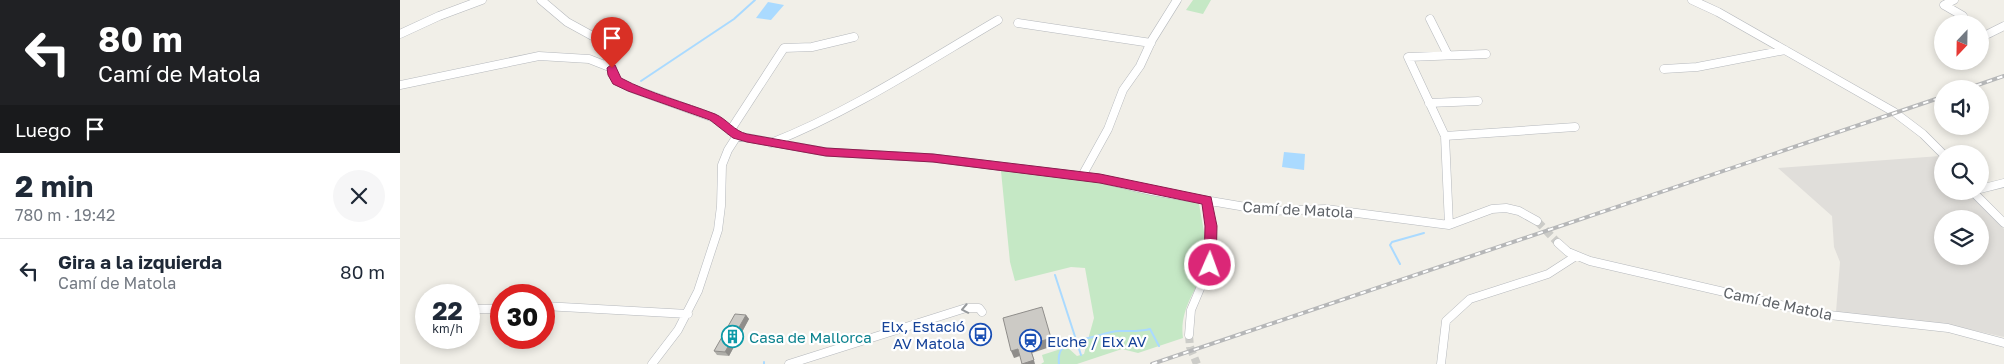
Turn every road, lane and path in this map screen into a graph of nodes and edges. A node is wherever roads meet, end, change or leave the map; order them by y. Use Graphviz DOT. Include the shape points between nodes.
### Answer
graph roads {
  1 [pos="482,0"];
  2 [pos="541,0"];
  3 [pos="1177,0"];
  4 [pos="1692,0"];
  5 [pos="1954,0"];
  6 [pos="1961,15"];
  7 [pos="1430,19"];
  8 [pos="998,20"];
  9 [pos="1018,23"];
  10 [pos="2004,26"];
  11 [pos="400,34"];
  12 [pos="1989,34"];
  13 [pos="854,37"];
  14 [pos="1150,43"];
  15 [pos="1785,50"];
  16 [pos="1486,54"];
  17 [pos="1448,55"];
  18 [pos="612,68"];
  19 [pos="1664,69"];
  20 [pos="400,85"];
  21 [pos="1478,101"];
  22 [pos="1429,103"];
  23 [pos="1575,127"];
  24 [pos="734,133"];
  25 [pos="1445,136"];
  26 [pos="771,143"];
  27 [pos="1935,145"];
  28 [pos="1082,176"];
  29 [pos="2004,183"];
  30 [pos="1989,187"];
  31 [pos="1981,200"];
  32 [pos="1207,201"];
  33 [pos="1537,221"];
  34 [pos="2004,223"];
  35 [pos="1449,225"];
  36 [pos="1558,243"];
  37 [pos="1576,256"];
  38 [pos="555,307"];
  39 [pos="982,312"];
  40 [pos="688,314"];
  41 [pos="1189,335"];
  42 [pos="2004,343"];
  43 [pos="652,364"];
  44 [pos="789,364"];
  45 [pos="1441,364"];
  1 -- 11 [label="street"];
  2 -- 18 [label="street, Camí de Matola" via="568,22 598,39"];
  3 -- 14 [label="street"];
  4 -- 15 [label="street"];
  5 -- 6 [label="street" via="1944,5"];
  7 -- 17 [label="street"];
  8 -- 26 [label="street" via="865,97"];
  9 -- 14 [label="street"];
  10 -- 12 [label="street"];
  13 -- 24 [label="street" via="812,47 784,48"];
  14 -- 28 [label="street" via="1140,66 1123,90 1108,129"];
  15 -- 19 [label="street" via="1697,67"];
  15 -- 27 [label="street" via="1909,121"];
  16 -- 17 [label="street"];
  17 -- 22 [label="street" via="1408,57"];
  18 -- 20 [label="street" via="589,59 539,56"];
  18 -- 24 [label="street, Camí de Matola" via="617,81 714,118"];
  21 -- 22 [label="street"];
  22 -- 25 [label="street"];
  23 -- 25 [label="street"];
  24 -- 26 [label="street, Camí de Matola"];
  24 -- 40 [label="street" via="722,165 718,230"];
  25 -- 35 [label="street"];
  26 -- 28 [label="street, Camí de Matola" via="826,152 933,158"];
  28 -- 32 [label="street, Camí de Matola"];
  29 -- 30 [label="street"];
  31 -- 34 [label="street"];
  32 -- 35 [label="street, Camí de Matola" via="1269,211 1326,209"];
  32 -- 41 [label="street" via="1211,226 1210,265 1191,310"];
  33 -- 35 [label="street, Camí de Matola" via="1525,213 1498,208"];
  36 -- 37 [label="street, Camí de Matola"];
  37 -- 42 [label="street, Camí de Matola" via="1820,314 1948,328"];
  37 -- 45 [label="street" via="1548,274 1470,299 1446,321"];
  38 -- 40 [label="street"];
  39 -- 44 [label="street, one-way" via="978,308 966,308"];
  40 -- 43 [label="street"];
}
